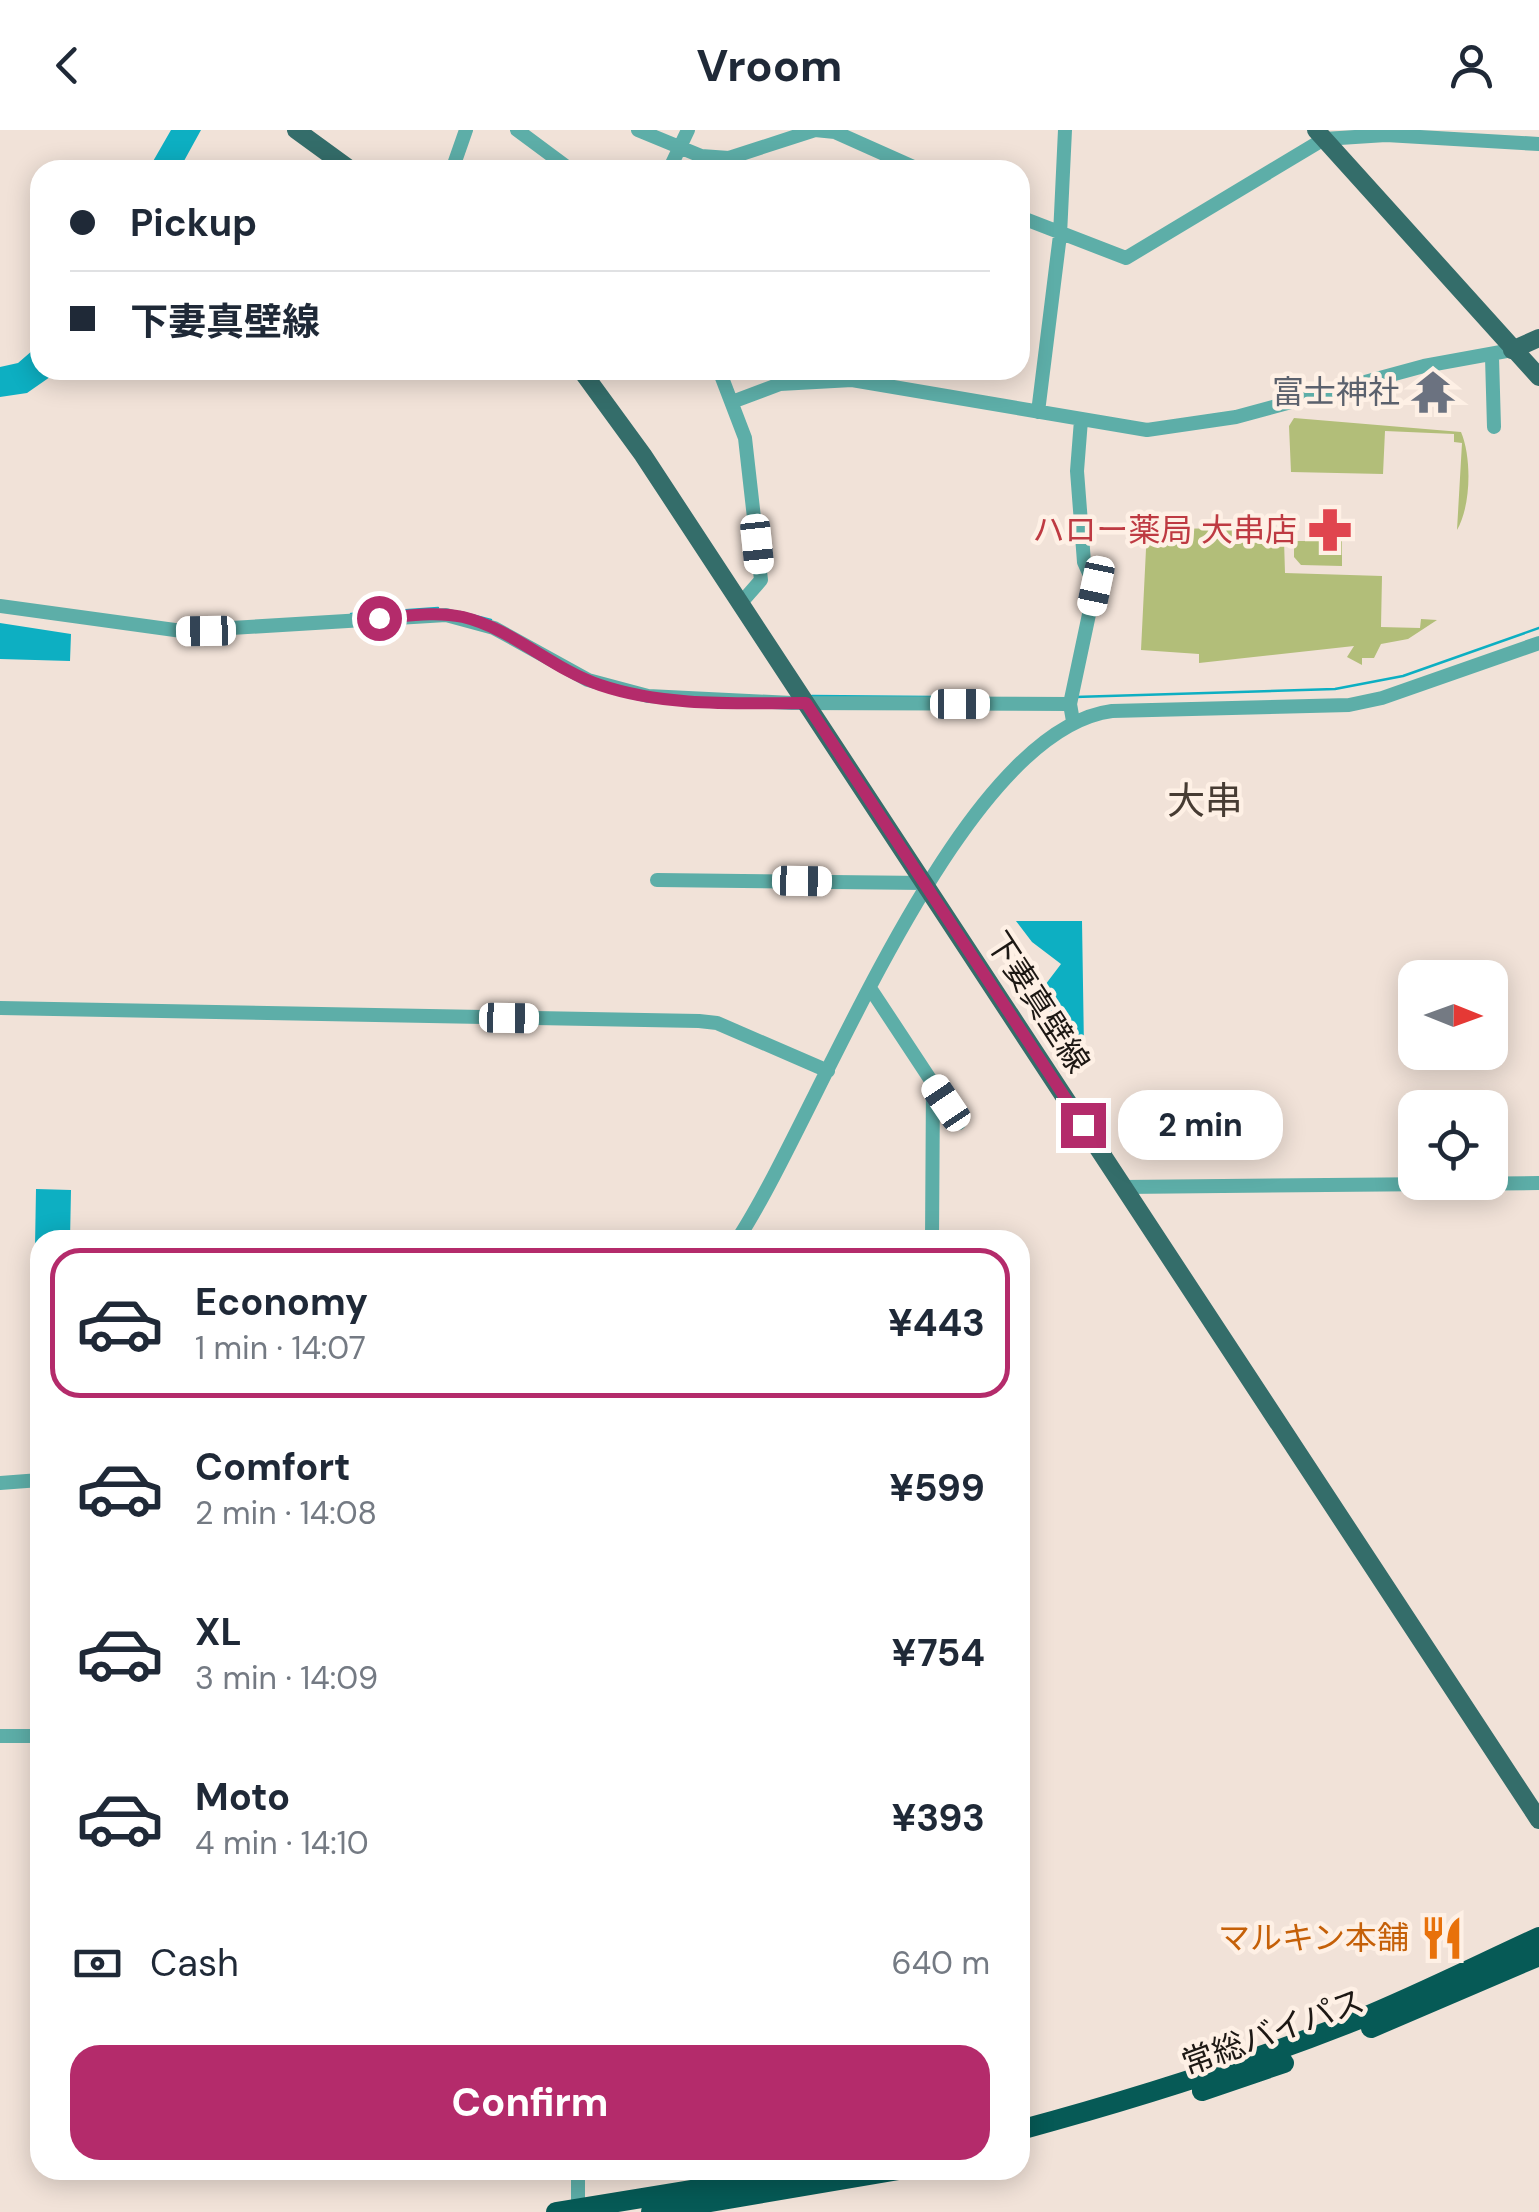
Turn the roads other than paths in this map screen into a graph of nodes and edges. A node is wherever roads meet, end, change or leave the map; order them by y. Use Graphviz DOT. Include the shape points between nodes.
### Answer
graph roads {
  1 [pos="296,130"];
  2 [pos="466,130"];
  3 [pos="517,130"];
  4 [pos="638,130"];
  5 [pos="688,130"];
  6 [pos="1066,130"];
  7 [pos="1320,135"];
  8 [pos="1539,144"];
  9 [pos="679,149"];
  10 [pos="338,160"];
  11 [pos="456,160"];
  12 [pos="558,160"];
  13 [pos="674,160"];
  14 [pos="898,160"];
  15 [pos="1030,221"];
  16 [pos="1060,235"];
  17 [pos="1539,338"];
  18 [pos="1512,350"];
  19 [pos="1492,357"];
  20 [pos="1539,377"];
  21 [pos="590,380"];
  22 [pos="723,380"];
  23 [pos="732,402"];
  24 [pos="1038,412"];
  25 [pos="1081,420"];
  26 [pos="1494,427"];
  27 [pos="740,604"];
  28 [pos="0,606"];
  29 [pos="1539,643"];
  30 [pos="1070,700"];
  31 [pos="806,703"];
  32 [pos="1073,721"];
  33 [pos="658,880"];
  34 [pos="924,883"];
  35 [pos="870,988"];
  36 [pos="0,1008"];
  37 [pos="828,1071"];
  38 [pos="933,1084"];
  39 [pos="959,1123"];
  40 [pos="1539,1183"];
  41 [pos="1124,1187"];
  42 [pos="741,1230"];
  43 [pos="932,1230"];
  44 [pos="30,1481"];
  45 [pos="0,1483"];
  46 [pos="0,1736"];
  47 [pos="30,1736"];
  48 [pos="1539,1820"];
  49 [pos="1539,1937"];
  50 [pos="1539,1956"];
  51 [pos="1030,2127"];
  52 [pos="1030,2141"];
  53 [pos="578,2180"];
  54 [pos="755,2180"];
  55 [pos="856,2180"];
  56 [pos="751,2204"];
  57 [pos="578,2210"];
  58 [pos="556,2212"];
  59 [pos="651,2212"];
  1 -- 10 [label="main road"];
  2 -- 11 [label="street"];
  3 -- 12 [label="street"];
  4 -- 9 [label="street"];
  5 -- 9 [label="street"];
  6 -- 16 [label="street"];
  7 -- 8 [label="street"];
  7 -- 16 [label="street" via="1126,258"];
  7 -- 18 [label="main road"];
  9 -- 13 [label="street"];
  9 -- 14 [label="street" via="729,158 814,130 835,132"];
  15 -- 16 [label="street"];
  16 -- 24 [label="street"];
  17 -- 18 [label="main road"];
  18 -- 19 [label="street"];
  18 -- 20 [label="main road"];
  19 -- 25 [label="street" via="1424,366 1219,420 1148,430"];
  19 -- 26 [label="street"];
  21 -- 27 [label="main road, 下妻真壁線"];
  22 -- 23 [label="street"];
  23 -- 24 [label="street" via="780,384 852,380"];
  23 -- 27 [label="street" via="745,438 761,580"];
  24 -- 25 [label="street"];
  25 -- 30 [label="street" via="1084,562 1096,586"];
  27 -- 31 [label="main road, 下妻真壁線"];
  28 -- 31 [label="street" via="182,631 446,615 494,628 575,675 618,690 678,700"];
  29 -- 32 [label="street" via="1349,704 1112,711"];
  30 -- 31 [label="street"];
  30 -- 32 [label="street"];
  31 -- 34 [label="main road, 下妻真壁線"];
  32 -- 34 [label="street" via="1022,761"];
  33 -- 34 [label="street"];
  34 -- 35 [label="street"];
  34 -- 41 [label="main road, 下妻真壁線"];
  35 -- 37 [label="street"];
  35 -- 38 [label="street"];
  36 -- 37 [label="street" via="699,1021 718,1023"];
  37 -- 42 [label="street"];
  38 -- 39 [label="street"];
  38 -- 43 [label="street"];
  40 -- 41 [label="street"];
  41 -- 48 [label="main road, 下妻真壁線"];
  44 -- 45 [label="street"];
  46 -- 47 [label="street"];
  49 -- 51 [label="highway, 常総バイパス" via="1256,2058"];
  50 -- 52 [label="highway, 常総バイパス" via="1256,2074"];
  53 -- 57 [label="street"];
  54 -- 57 [label="highway"];
  55 -- 56 [label="highway"];
  56 -- 59 [label="highway"];
  57 -- 58 [label="highway"];
}
